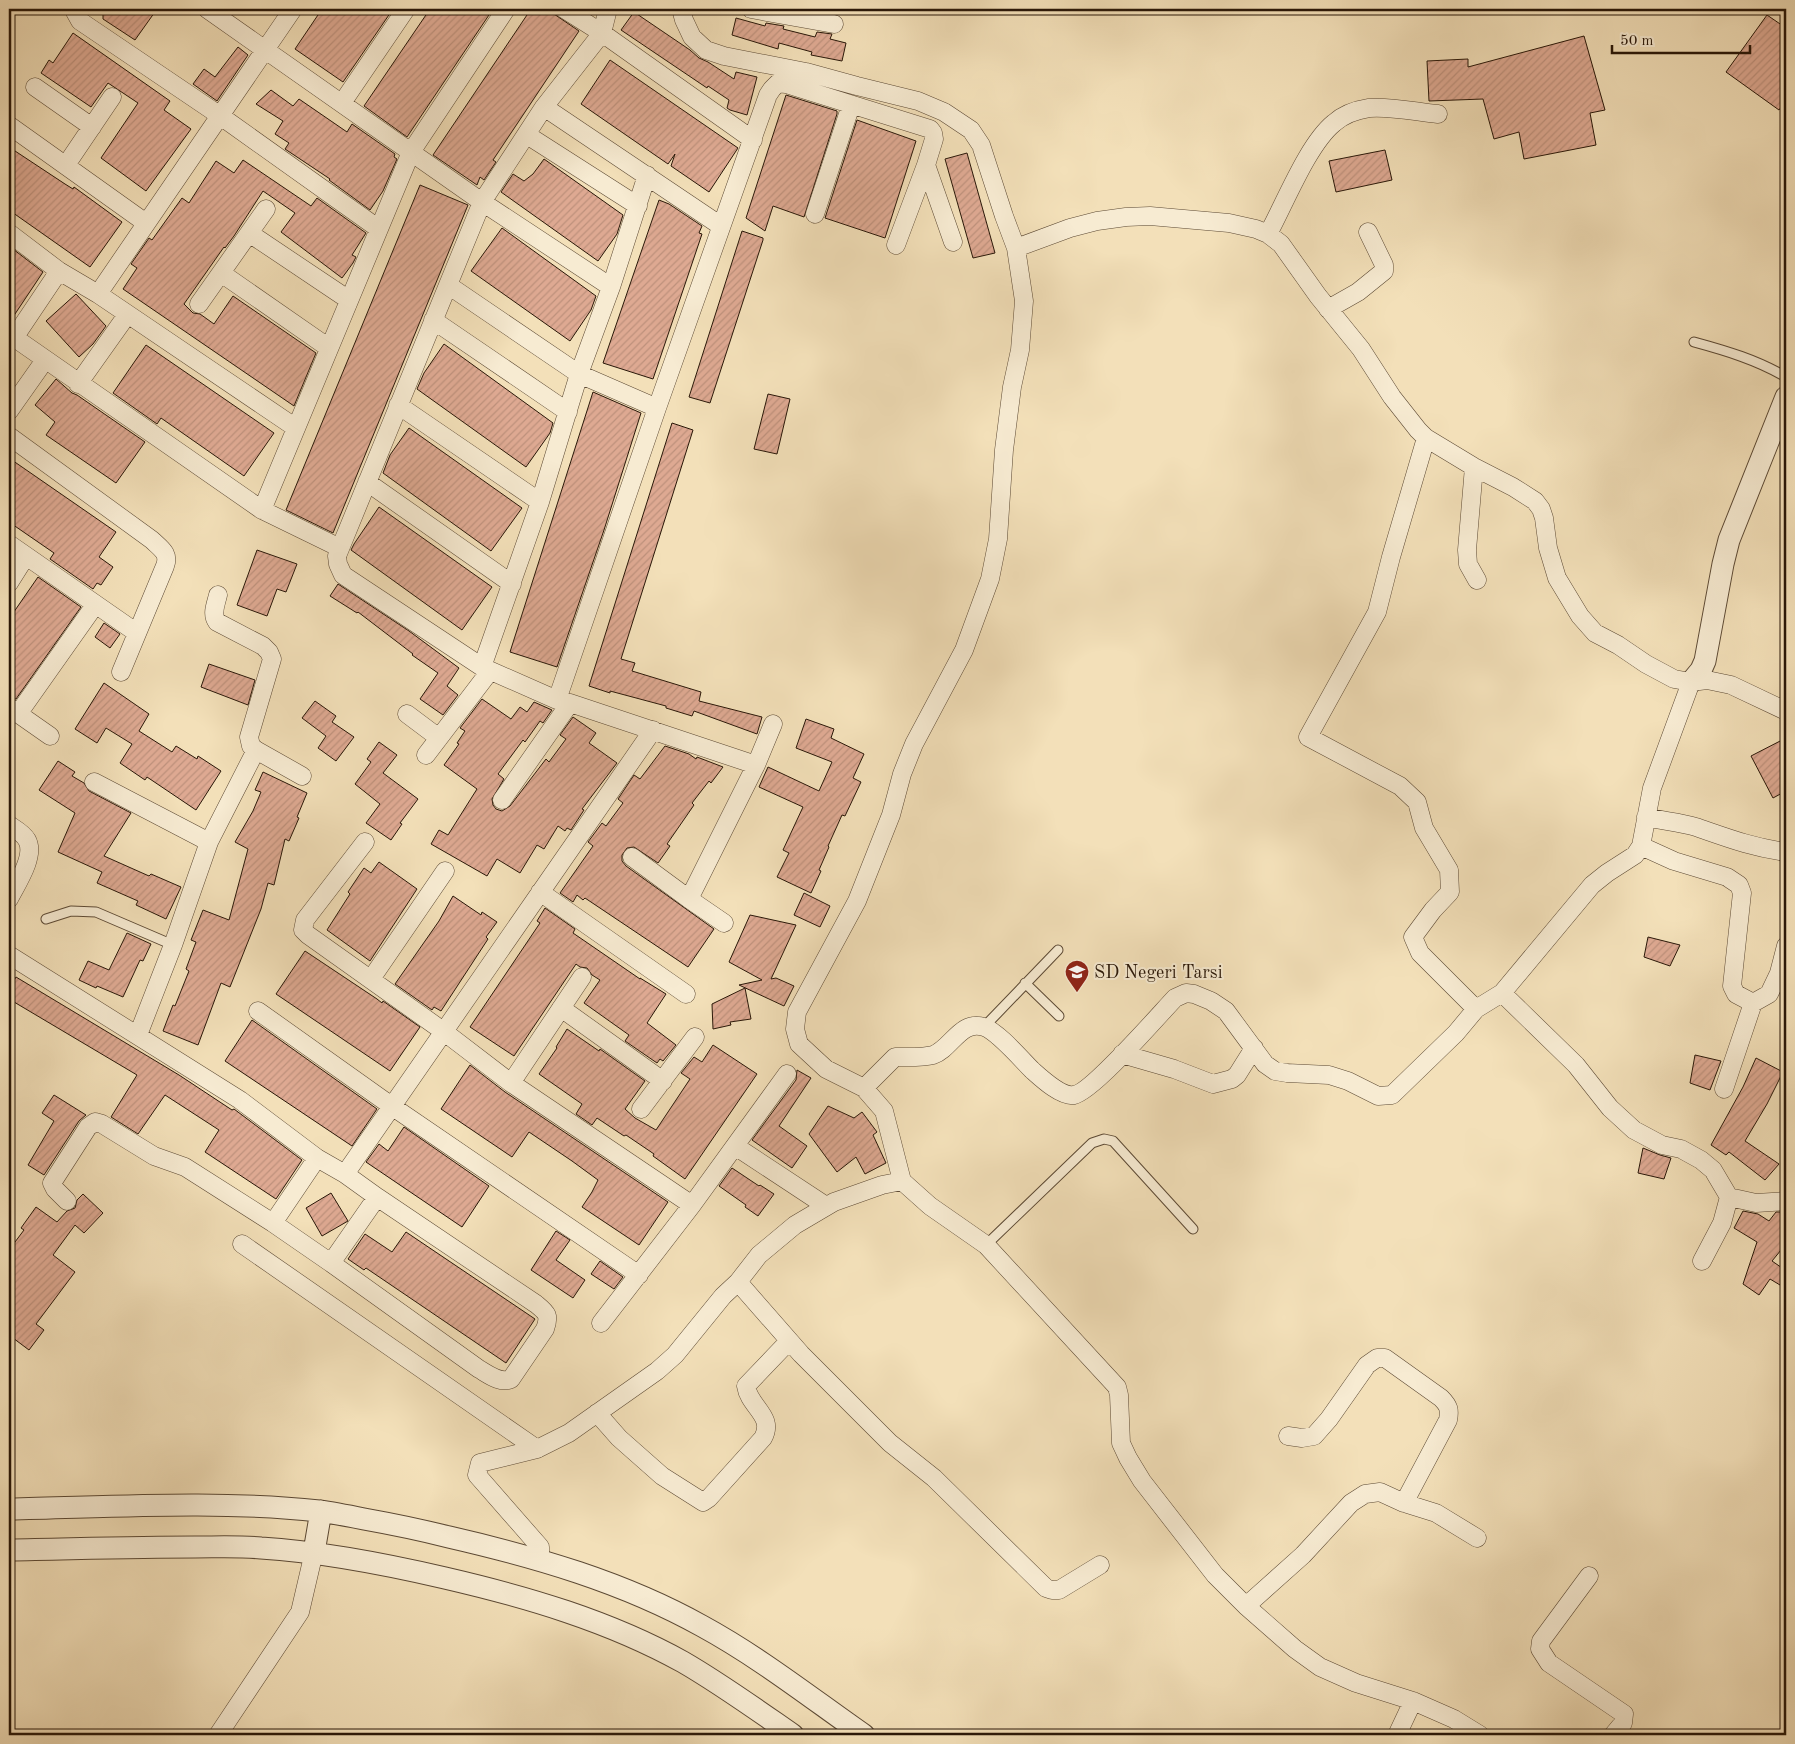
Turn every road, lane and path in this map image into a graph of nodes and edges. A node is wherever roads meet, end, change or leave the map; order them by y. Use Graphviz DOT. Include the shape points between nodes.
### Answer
graph roads {
  1 [pos="75,9"];
  2 [pos="207,9"];
  3 [pos="293,9"];
  4 [pos="406,9"];
  5 [pos="506,9"];
  6 [pos="564,9"];
  7 [pos="608,9"];
  8 [pos="681,9"];
  9 [pos="751,9"];
  10 [pos="804,14"];
  11 [pos="834,24"];
  12 [pos="602,33"];
  13 [pos="265,49"];
  14 [pos="35,87"];
  15 [pos="112,98"];
  16 [pos="342,104"];
  17 [pos="852,105"];
  18 [pos="544,107"];
  19 [pos="1438,114"];
  20 [pos="219,115"];
  21 [pos="10,126"];
  22 [pos="92,127"];
  23 [pos="527,134"];
  24 [pos="753,140"];
  25 [pos="411,152"];
  26 [pos="66,165"];
  27 [pos="926,165"];
  28 [pos="647,175"];
  29 [pos="482,202"];
  30 [pos="638,206"];
  31 [pos="266,209"];
  32 [pos="815,214"];
  33 [pos="146,223"];
  34 [pos="721,226"];
  35 [pos="379,229"];
  36 [pos="1368,232"];
  37 [pos="9,233"];
  38 [pos="249,233"];
  39 [pos="1268,234"];
  40 [pos="953,242"];
  41 [pos="896,245"];
  42 [pos="1016,248"];
  43 [pos="59,270"];
  44 [pos="221,273"];
  45 [pos="448,284"];
  46 [pos="611,287"];
  47 [pos="98,294"];
  48 [pos="349,300"];
  49 [pos="199,304"];
  50 [pos="1328,308"];
  51 [pos="127,315"];
  52 [pos="434,320"];
  53 [pos="12,336"];
  54 [pos="1694,342"];
  55 [pos="329,348"];
  56 [pos="45,360"];
  57 [pos="578,374"];
  58 [pos="1786,378"];
  59 [pos="78,384"];
  60 [pos="1786,397"];
  61 [pos="398,405"];
  62 [pos="657,408"];
  63 [pos="9,411"];
  64 [pos="568,412"];
  65 [pos="296,428"];
  66 [pos="9,436"];
  67 [pos="1426,438"];
  68 [pos="1474,467"];
  69 [pos="367,482"];
  70 [pos="540,502"];
  71 [pos="262,510"];
  72 [pos="9,544"];
  73 [pos="340,548"];
  74 [pos="26,556"];
  75 [pos="1477,580"];
  76 [pos="9,583"];
  77 [pos="512,584"];
  78 [pos="218,595"];
  79 [pos="95,605"];
  80 [pos="137,633"];
  81 [pos="486,669"];
  82 [pos="121,672"];
  83 [pos="1691,682"];
  84 [pos="564,702"];
  85 [pos="13,711"];
  86 [pos="1786,711"];
  87 [pos="407,714"];
  88 [pos="773,724"];
  89 [pos="653,730"];
  90 [pos="50,736"];
  91 [pos="439,738"];
  92 [pos="256,750"];
  93 [pos="426,755"];
  94 [pos="756,765"];
  95 [pos="302,776"];
  96 [pos="94,782"];
  97 [pos="502,800"];
  98 [pos="1646,817"];
  99 [pos="9,825"];
  100 [pos="209,842"];
  101 [pos="365,842"];
  102 [pos="1641,846"];
  103 [pos="1786,852"];
  104 [pos="632,856"];
  105 [pos="445,871"];
  106 [pos="540,892"];
  107 [pos="9,899"];
  108 [pos="689,899"];
  109 [pos="46,919"];
  110 [pos="724,922"];
  111 [pos="173,944"];
  112 [pos="1786,946"];
  113 [pos="1058,950"];
  114 [pos="9,955"];
  115 [pos="582,977"];
  116 [pos="370,979"];
  117 [pos="1025,983"];
  118 [pos="1502,993"];
  119 [pos="686,994"];
  120 [pos="1752,1003"];
  121 [pos="561,1008"];
  122 [pos="1476,1009"];
  123 [pos="258,1012"];
  124 [pos="1059,1016"];
  125 [pos="984,1027"];
  126 [pos="443,1031"];
  127 [pos="138,1035"];
  128 [pos="695,1037"];
  129 [pos="1254,1048"];
  130 [pos="1122,1054"];
  131 [pos="787,1074"];
  132 [pos="663,1080"];
  133 [pos="511,1083"];
  134 [pos="864,1088"];
  135 [pos="1724,1089"];
  136 [pos="393,1107"];
  137 [pos="641,1109"];
  138 [pos="735,1146"];
  139 [pos="318,1158"];
  140 [pos="345,1174"];
  141 [pos="902,1181"];
  142 [pos="1730,1197"];
  143 [pos="377,1198"];
  144 [pos="67,1201"];
  145 [pos="1786,1201"];
  146 [pos="692,1205"];
  147 [pos="826,1206"];
  148 [pos="273,1223"];
  149 [pos="1193,1229"];
  150 [pos="242,1244"];
  151 [pos="986,1245"];
  152 [pos="331,1262"];
  153 [pos="1702,1262"];
  154 [pos="639,1275"];
  155 [pos="738,1282"];
  156 [pos="602,1323"];
  157 [pos="790,1341"];
  158 [pos="597,1413"];
  159 [pos="1288,1436"];
  160 [pos="537,1449"];
  161 [pos="1404,1503"];
  162 [pos="9,1509"];
  163 [pos="321,1511"];
  164 [pos="1477,1538"];
  165 [pos="9,1550"];
  166 [pos="314,1552"];
  167 [pos="540,1559"];
  168 [pos="1100,1565"];
  169 [pos="1589,1576"];
  170 [pos="1246,1606"];
  171 [pos="1413,1701"];
  172 [pos="218,1735"];
  173 [pos="793,1735"];
  174 [pos="864,1735"];
  175 [pos="1396,1735"];
  176 [pos="1480,1735"];
  177 [pos="1613,1735"];
  1 -- 20 [label="street" via="80,21"];
  2 -- 13 [label="street"];
  3 -- 13 [label="street"];
  4 -- 16 [label="street"];
  5 -- 25 [label="street"];
  6 -- 12 [label="street"];
  7 -- 12 [label="street"];
  8 -- 42 [label="street" via="692,38 706,50 918,101 962,123 981,144"];
  9 -- 10 [label="street"];
  10 -- 11 [label="street"];
  12 -- 18 [label="street"];
  12 -- 24 [label="street"];
  13 -- 16 [label="street"];
  13 -- 20 [label="street"];
  14 -- 22 [label="street"];
  15 -- 22 [label="street"];
  16 -- 25 [label="street"];
  17 -- 24 [label="street" via="778,83 768,95"];
  17 -- 27 [label="street" via="930,129 934,139"];
  17 -- 32 [label="street"];
  18 -- 23 [label="street"];
  18 -- 28 [label="street"];
  19 -- 39 [label="street" via="1370,108 1339,119 1323,134 1304,163"];
  20 -- 33 [label="street"];
  20 -- 35 [label="street"];
  21 -- 26 [label="street"];
  22 -- 26 [label="street"];
  23 -- 29 [label="street"];
  23 -- 30 [label="street"];
  24 -- 34 [label="street"];
  25 -- 29 [label="street"];
  25 -- 35 [label="street"];
  26 -- 33 [label="street"];
  27 -- 40 [label="street"];
  27 -- 41 [label="street"];
  28 -- 30 [label="street"];
  28 -- 34 [label="street"];
  29 -- 45 [label="street"];
  29 -- 46 [label="street"];
  30 -- 46 [label="street"];
  31 -- 38 [label="street"];
  33 -- 47 [label="street"];
  34 -- 62 [label="street"];
  35 -- 48 [label="street"];
  36 -- 50 [label="street" via="1384,271 1358,292"];
  37 -- 43 [label="street"];
  38 -- 44 [label="street"];
  38 -- 48 [label="street"];
  39 -- 42 [label="street" via="1230,223 1126,216 1070,228"];
  39 -- 50 [label="street" via="1281,244"];
  42 -- 134 [label="street" via="1024,301 1020,350 1004,450 998,539 990,579 964,650 914,744 902,774 892,815 857,901 797,1012 795,1022 799,1044 826,1069"];
  43 -- 47 [label="street"];
  43 -- 53 [label="street"];
  44 -- 49 [label="street"];
  44 -- 55 [label="street"];
  45 -- 52 [label="street"];
  45 -- 57 [label="street"];
  46 -- 57 [label="street"];
  47 -- 51 [label="street"];
  48 -- 55 [label="street"];
  50 -- 67 [label="street" via="1361,349 1400,409"];
  51 -- 59 [label="street"];
  51 -- 65 [label="street"];
  52 -- 61 [label="street"];
  52 -- 64 [label="street"];
  53 -- 56 [label="street"];
  54 -- 58 [label="lane" via="1764,365"];
  55 -- 65 [label="street"];
  56 -- 59 [label="street"];
  56 -- 63 [label="street"];
  57 -- 62 [label="street"];
  57 -- 64 [label="street"];
  59 -- 71 [label="street"];
  60 -- 83 [label="street" via="1729,540 1705,661"];
  61 -- 69 [label="street"];
  61 -- 70 [label="street"];
  62 -- 84 [label="street"];
  64 -- 70 [label="street"];
  65 -- 71 [label="street"];
  66 -- 80 [label="street" via="152,540 167,555"];
  67 -- 68 [label="street"];
  67 -- 122 [label="street" via="1377,612 1308,737 1400,786 1417,802 1424,828 1449,870 1450,892 1413,937 1420,953"];
  68 -- 75 [label="street" via="1467,550 1468,564"];
  68 -- 83 [label="street" via="1513,487 1535,501 1541,509 1557,578 1595,633 1658,671 1674,679"];
  69 -- 73 [label="street"];
  69 -- 77 [label="street"];
  70 -- 77 [label="street"];
  71 -- 73 [label="street"];
  72 -- 74 [label="street"];
  73 -- 81 [label="street" via="337,556 343,575"];
  74 -- 76 [label="street"];
  74 -- 79 [label="street"];
  77 -- 81 [label="street"];
  78 -- 92 [label="street" via="214,614 216,622 263,646 272,659 249,737"];
  79 -- 80 [label="street"];
  79 -- 85 [label="street"];
  80 -- 82 [label="street"];
  81 -- 84 [label="street"];
  81 -- 91 [label="street"];
  83 -- 86 [label="street" via="1707,680 1731,685"];
  83 -- 98 [label="street" via="1658,767"];
  84 -- 89 [label="street"];
  84 -- 97 [label="street"];
  85 -- 90 [label="street"];
  87 -- 91 [label="street"];
  88 -- 94 [label="street"];
  89 -- 94 [label="street"];
  89 -- 106 [label="street"];
  91 -- 93 [label="street"];
  92 -- 95 [label="street"];
  92 -- 100 [label="street"];
  94 -- 108 [label="street"];
  96 -- 100 [label="street"];
  98 -- 102 [label="street"];
  98 -- 103 [label="street" via="1694,826 1738,843"];
  99 -- 107 [label="street" via="22,834 29,846 28,862"];
  100 -- 111 [label="street"];
  101 -- 116 [label="street" via="305,920 303,930"];
  102 -- 118 [label="street" via="1635,855 1592,885"];
  102 -- 120 [label="street" via="1674,861 1727,877 1739,885 1742,892 1732,986 1736,994"];
  104 -- 108 [label="street"];
  105 -- 116 [label="street"];
  106 -- 119 [label="street"];
  106 -- 126 [label="street"];
  108 -- 110 [label="street"];
  109 -- 111 [label="lane" via="70,911 96,912"];
  111 -- 127 [label="street"];
  112 -- 120 [label="street" via="1769,994"];
  113 -- 117 [label="lane"];
  114 -- 127 [label="street"];
  115 -- 121 [label="street"];
  116 -- 126 [label="street"];
  117 -- 124 [label="lane"];
  117 -- 125 [label="lane"];
  118 -- 122 [label="street"];
  118 -- 142 [label="street" via="1576,1064 1610,1108 1634,1130 1701,1160 1713,1170"];
  120 -- 135 [label="street"];
  121 -- 132 [label="street"];
  121 -- 133 [label="street"];
  122 -- 129 [label="street" via="1397,1091 1385,1096 1329,1075 1275,1071 1265,1064"];
  123 -- 136 [label="street"];
  125 -- 130 [label="street" via="999,1037 1041,1079 1060,1092 1073,1095 1086,1089"];
  125 -- 134 [label="street" via="967,1028 934,1054 895,1057"];
  126 -- 133 [label="street"];
  126 -- 136 [label="street"];
  127 -- 139 [label="street" via="240,1100"];
  128 -- 132 [label="street"];
  129 -- 130 [label="street" via="1237,1075 1213,1084 1174,1068"];
  129 -- 130 [label="street" via="1226,1011 1210,1001 1186,993 1175,998"];
  131 -- 138 [label="street"];
  132 -- 137 [label="street"];
  133 -- 146 [label="street"];
  134 -- 141 [label="street" via="884,1111"];
  136 -- 140 [label="street"];
  136 -- 154 [label="street"];
  138 -- 146 [label="street"];
  138 -- 147 [label="street"];
  139 -- 140 [label="street"];
  139 -- 148 [label="street"];
  140 -- 143 [label="street"];
  141 -- 147 [label="street"];
  141 -- 151 [label="street" via="930,1206"];
  142 -- 145 [label="street" via="1756,1203"];
  142 -- 153 [label="street" via="1722,1222"];
  143 -- 152 [label="street"];
  143 -- 152 [label="street" via="545,1312 548,1321 545,1329 511,1379 501,1380 479,1369"];
  144 -- 148 [label="street" via="52,1183 88,1127 95,1122 154,1156 185,1167"];
  146 -- 154 [label="street"];
  147 -- 155 [label="street" via="795,1225 759,1255"];
  148 -- 152 [label="street"];
  149 -- 151 [label="lane" via="1113,1141 1104,1139 1092,1143"];
  150 -- 160 [label="street"];
  151 -- 170 [label="street" via="1117,1387 1121,1443 1128,1458 1215,1575"];
  154 -- 156 [label="street"];
  155 -- 157 [label="street"];
  155 -- 158 [label="street" via="675,1355"];
  157 -- 158 [label="street" via="746,1386 768,1430 703,1502 662,1476 619,1438"];
  157 -- 168 [label="street" via="890,1443 934,1478 1046,1588 1058,1590"];
  158 -- 160 [label="street" via="569,1433"];
  159 -- 161 [label="street" via="1314,1436 1367,1364 1377,1358 1385,1358 1441,1398 1450,1412"];
  160 -- 167 [label="street" via="480,1463 477,1475 540,1547"];
  161 -- 164 [label="street" via="1436,1513"];
  161 -- 170 [label="street" via="1380,1492 1364,1494"];
  162 -- 163 [label="street" via="223,1506"];
  163 -- 166 [label="street"];
  163 -- 167 [label="street" via="417,1529"];
  165 -- 166 [label="street" via="167,1547"];
  166 -- 172 [label="street" via="300,1612"];
  166 -- 173 [label="street" via="496,1590 622,1632 682,1662"];
  167 -- 174 [label="street" via="638,1595 701,1625 759,1661"];
  169 -- 177 [label="street" via="1541,1641 1540,1650 1549,1663 1624,1714 1623,1723"];
  170 -- 171 [label="street" via="1295,1650 1320,1667 1356,1683"];
  171 -- 175 [label="street"];
  171 -- 176 [label="street" via="1454,1719"];
}
